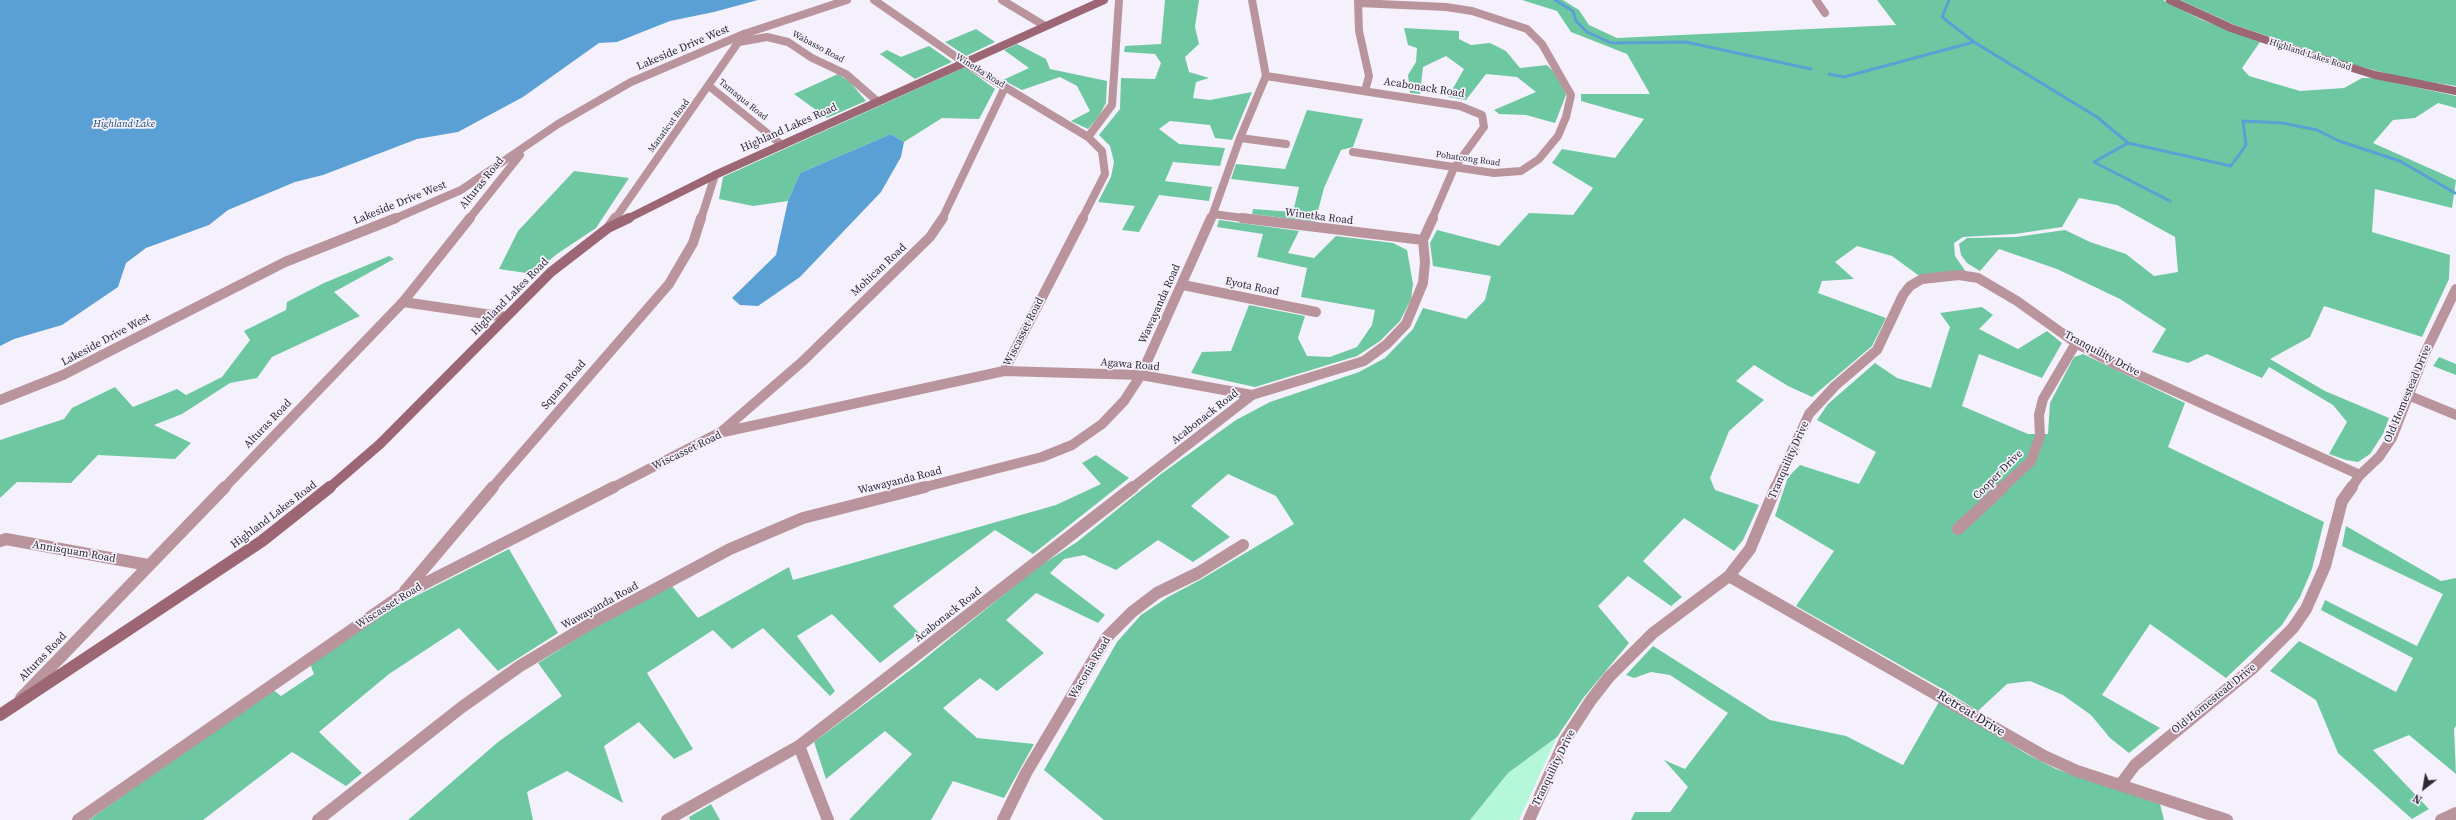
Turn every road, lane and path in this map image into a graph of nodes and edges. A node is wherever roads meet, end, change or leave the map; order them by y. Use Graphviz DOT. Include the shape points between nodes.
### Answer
graph roads {
  1 [pos="847,0"];
  2 [pos="874,0"];
  3 [pos="1002,0"];
  4 [pos="1104,0"];
  5 [pos="1119,0"];
  6 [pos="1252,0"];
  7 [pos="1816,0"];
  8 [pos="2170,0"];
  9 [pos="1358,1"];
  10 [pos="1825,13"];
  11 [pos="1045,26"];
  12 [pos="744,34"];
  13 [pos="739,42"];
  14 [pos="965,63"];
  15 [pos="1266,76"];
  16 [pos="709,86"];
  17 [pos="1005,87"];
  18 [pos="1364,91"];
  19 [pos="2456,91"];
  20 [pos="878,101"];
  21 [pos="1088,137"];
  22 [pos="1240,138"];
  23 [pos="529,144"];
  24 [pos="1286,144"];
  25 [pos="782,145"];
  26 [pos="1353,152"];
  27 [pos="1454,168"];
  28 [pos="715,175"];
  29 [pos="1213,214"];
  30 [pos="608,228"];
  31 [pos="1423,240"];
  32 [pos="1183,285"];
  33 [pos="2456,289"];
  34 [pos="403,302"];
  35 [pos="1316,312"];
  36 [pos="506,317"];
  37 [pos="2076,343"];
  38 [pos="1004,371"];
  39 [pos="1141,375"];
  40 [pos="1252,395"];
  41 [pos="2410,396"];
  42 [pos="0,400"];
  43 [pos="2456,415"];
  44 [pos="719,433"];
  45 [pos="2360,475"];
  46 [pos="1958,529"];
  47 [pos="0,541"];
  48 [pos="1243,545"];
  49 [pos="148,565"];
  50 [pos="1729,576"];
  51 [pos="402,595"];
  52 [pos="10,709"];
  53 [pos="0,715"];
  54 [pos="799,746"];
  55 [pos="2120,785"];
  56 [pos="2456,813"];
  57 [pos="78,820"];
  58 [pos="318,820"];
  59 [pos="667,820"];
  60 [pos="828,820"];
  61 [pos="1003,820"];
  62 [pos="1529,820"];
  63 [pos="2227,820"];
  64 [pos="2441,820"];
  1 -- 12 [label="street, Lakeside Drive West"];
  2 -- 14 [label="street, Winetka Road"];
  3 -- 11 [label="street"];
  4 -- 11 [label="street, Highland Lakes Road"];
  5 -- 21 [label="street" via="1113,99 1105,116"];
  6 -- 15 [label="street"];
  7 -- 10 [label="street"];
  8 -- 19 [label="street, Highland Lakes Road" via="2231,28 2313,56 2375,75"];
  9 -- 18 [label="street" via="1359,30 1369,76"];
  9 -- 27 [label="street, Pohatcong Road" via="1446,7 1487,15 1515,24 1535,36 1566,84 1571,95 1566,117 1549,148 1532,166 1504,174"];
  11 -- 14 [label="street, Highland Lakes Road"];
  12 -- 13 [label="street, Manaticut Road"];
  12 -- 23 [label="street, Lakeside Drive West" via="631,82 558,124"];
  13 -- 16 [label="street, Manaticut Road"];
  13 -- 20 [label="street, Wabasso Road" via="767,37 788,42 812,58 846,74"];
  14 -- 17 [label="street, Winetka Road"];
  14 -- 20 [label="street, Highland Lakes Road"];
  15 -- 18 [label="street, Acabonack Road"];
  15 -- 22 [label="street, Wawayanda Road"];
  16 -- 25 [label="street, Tamaqua Road"];
  16 -- 30 [label="street, Manaticut Road"];
  17 -- 21 [label="street, Winetka Road"];
  17 -- 44 [label="street, Mohican Road" via="945,214 930,237 803,361"];
  18 -- 27 [label="street, Acabonack Road" via="1460,106 1482,116 1482,132"];
  20 -- 25 [label="street, Highland Lakes Road"];
  21 -- 38 [label="street, Wiscasset Road" via="1102,151 1105,161 1104,174"];
  22 -- 24 [label="street"];
  22 -- 29 [label="street, Wawayanda Road"];
  23 -- 34 [label="street, Alturas Road"];
  23 -- 42 [label="street, Lakeside Drive West" via="461,190 285,262 63,376"];
  25 -- 28 [label="street, Highland Lakes Road"];
  26 -- 27 [label="street, Pohatcong Road"];
  27 -- 31 [label="street, Acabonack Road"];
  28 -- 30 [label="street, Highland Lakes Road"];
  28 -- 51 [label="street, Squam Road" via="693,243 669,284"];
  29 -- 31 [label="street, Winetka Road"];
  29 -- 32 [label="street, Wawayanda Road"];
  30 -- 36 [label="street, Highland Lakes Road" via="551,272"];
  31 -- 40 [label="street, Acabonack Road" via="1423,283 1417,301 1406,324 1387,344 1364,361"];
  32 -- 35 [label="street, Eyota Road"];
  32 -- 39 [label="street, Wawayanda Road"];
  33 -- 41 [label="street, Old Homestead Drive" via="2426,353"];
  34 -- 36 [label="street"];
  34 -- 49 [label="street, Alturas Road"];
  36 -- 52 [label="street, Highland Lakes Road" via="380,444 301,512 262,541"];
  37 -- 45 [label="street, Tranquility Drive" via="2130,371"];
  37 -- 46 [label="street, Cooper Drive" via="2043,399 2039,415 2040,436 2032,461"];
  37 -- 50 [label="street, Tranquility Drive" via="2017,301 1978,278 1940,276 1922,279 1910,286 1877,350 1835,386 1809,414 1750,549"];
  38 -- 39 [label="street, Agawa Road"];
  38 -- 44 [label="street, Wiscasset Road"];
  39 -- 40 [label="street, Agawa Road"];
  39 -- 58 [label="street, Wawayanda Road" via="1124,401 1102,424 1072,445 1042,456 803,518 730,549 590,624 520,666 462,706"];
  40 -- 54 [label="street, Acabonack Road"];
  41 -- 43 [label="street"];
  41 -- 45 [label="street, Old Homestead Drive" via="2392,438 2379,457"];
  44 -- 51 [label="street, Wiscasset Road"];
  45 -- 55 [label="street, Old Homestead Drive" via="2342,501 2326,566 2306,609 2293,628 2230,689 2135,765"];
  47 -- 49 [label="street, Annisquam Road" via="6,539"];
  48 -- 61 [label="street, Waconia Road" via="1198,573 1157,593 1132,612 1107,637 1026,774"];
  49 -- 52 [label="street, Alturas Road"];
  50 -- 55 [label="street, Retreat Drive" via="1946,698 2017,742 2077,771"];
  50 -- 62 [label="street, Tranquility Drive" via="1653,633 1609,677 1565,740"];
  51 -- 57 [label="street, Wiscasset Road"];
  52 -- 53 [label="street, Highland Lakes Road"];
  54 -- 59 [label="street, Acabonack Road"];
  54 -- 60 [label="street"];
  55 -- 63 [label="street, Retreat Drive"];
  56 -- 64 [label="street"];
}
